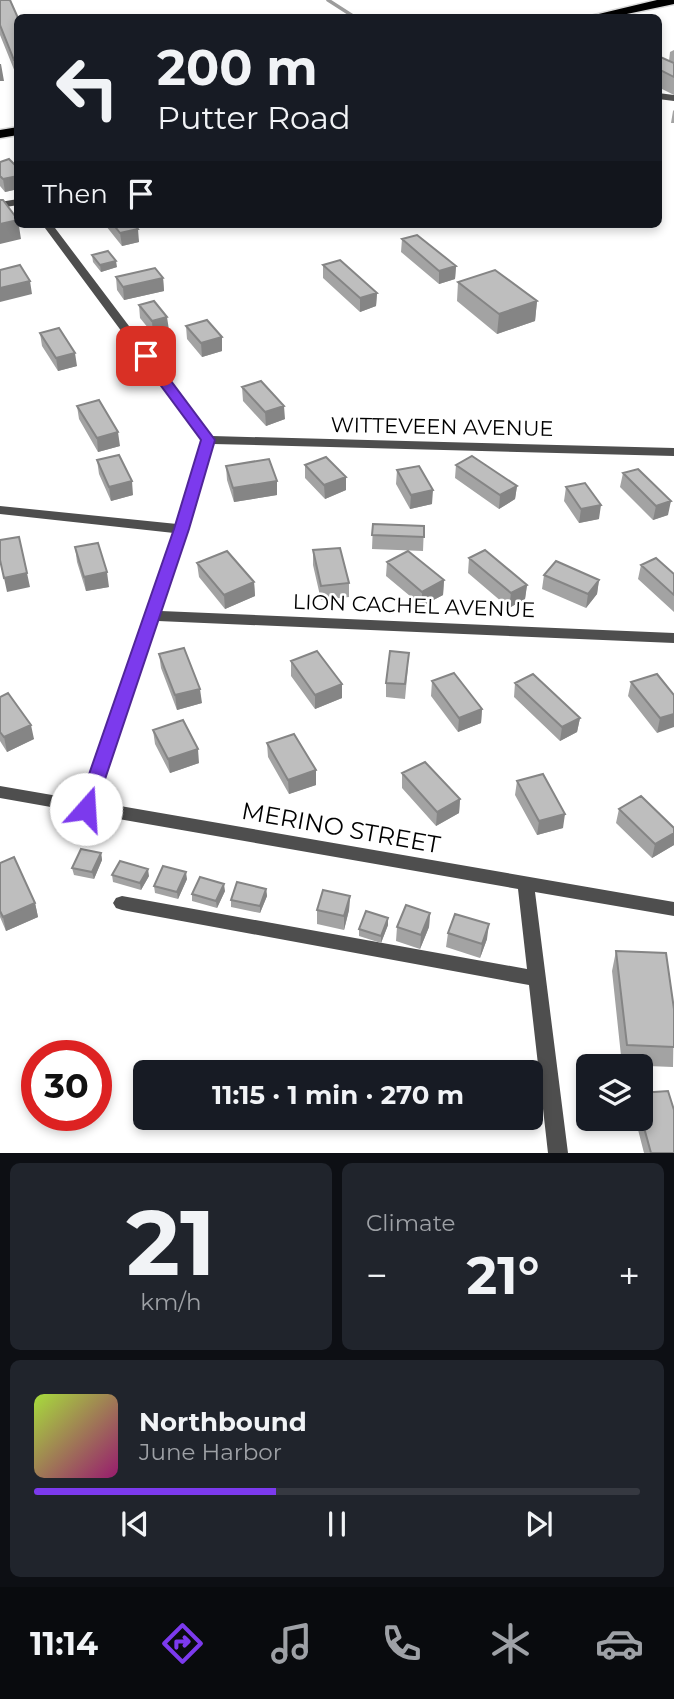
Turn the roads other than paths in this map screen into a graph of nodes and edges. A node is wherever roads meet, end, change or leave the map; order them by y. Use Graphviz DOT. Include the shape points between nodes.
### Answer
graph roads {
  1 [pos="674,0"];
  2 [pos="607,14"];
  3 [pos="50,228"];
  4 [pos="208,440"];
  5 [pos="674,452"];
  6 [pos="0,510"];
  7 [pos="182,529"];
  8 [pos="152,616"];
  9 [pos="674,638"];
  10 [pos="0,792"];
  11 [pos="86,809"];
  12 [pos="526,886"];
  13 [pos="122,902"];
  14 [pos="674,909"];
  15 [pos="537,979"];
  16 [pos="558,1153"];
  1 -- 2 [label="highway"];
  3 -- 4 [label="street"];
  4 -- 5 [label="street, WITTEVEEN AVENUE"];
  4 -- 7 [label="street"];
  6 -- 7 [label="street"];
  7 -- 8 [label="street"];
  8 -- 9 [label="street, LION CACHEL AVENUE"];
  8 -- 11 [label="street"];
  10 -- 11 [label="street, MERINO STREET"];
  11 -- 12 [label="street, MERINO STREET"];
  12 -- 14 [label="street, MERINO STREET"];
  12 -- 15 [label="street"];
  13 -- 15 [label="street"];
  15 -- 16 [label="street"];
}
